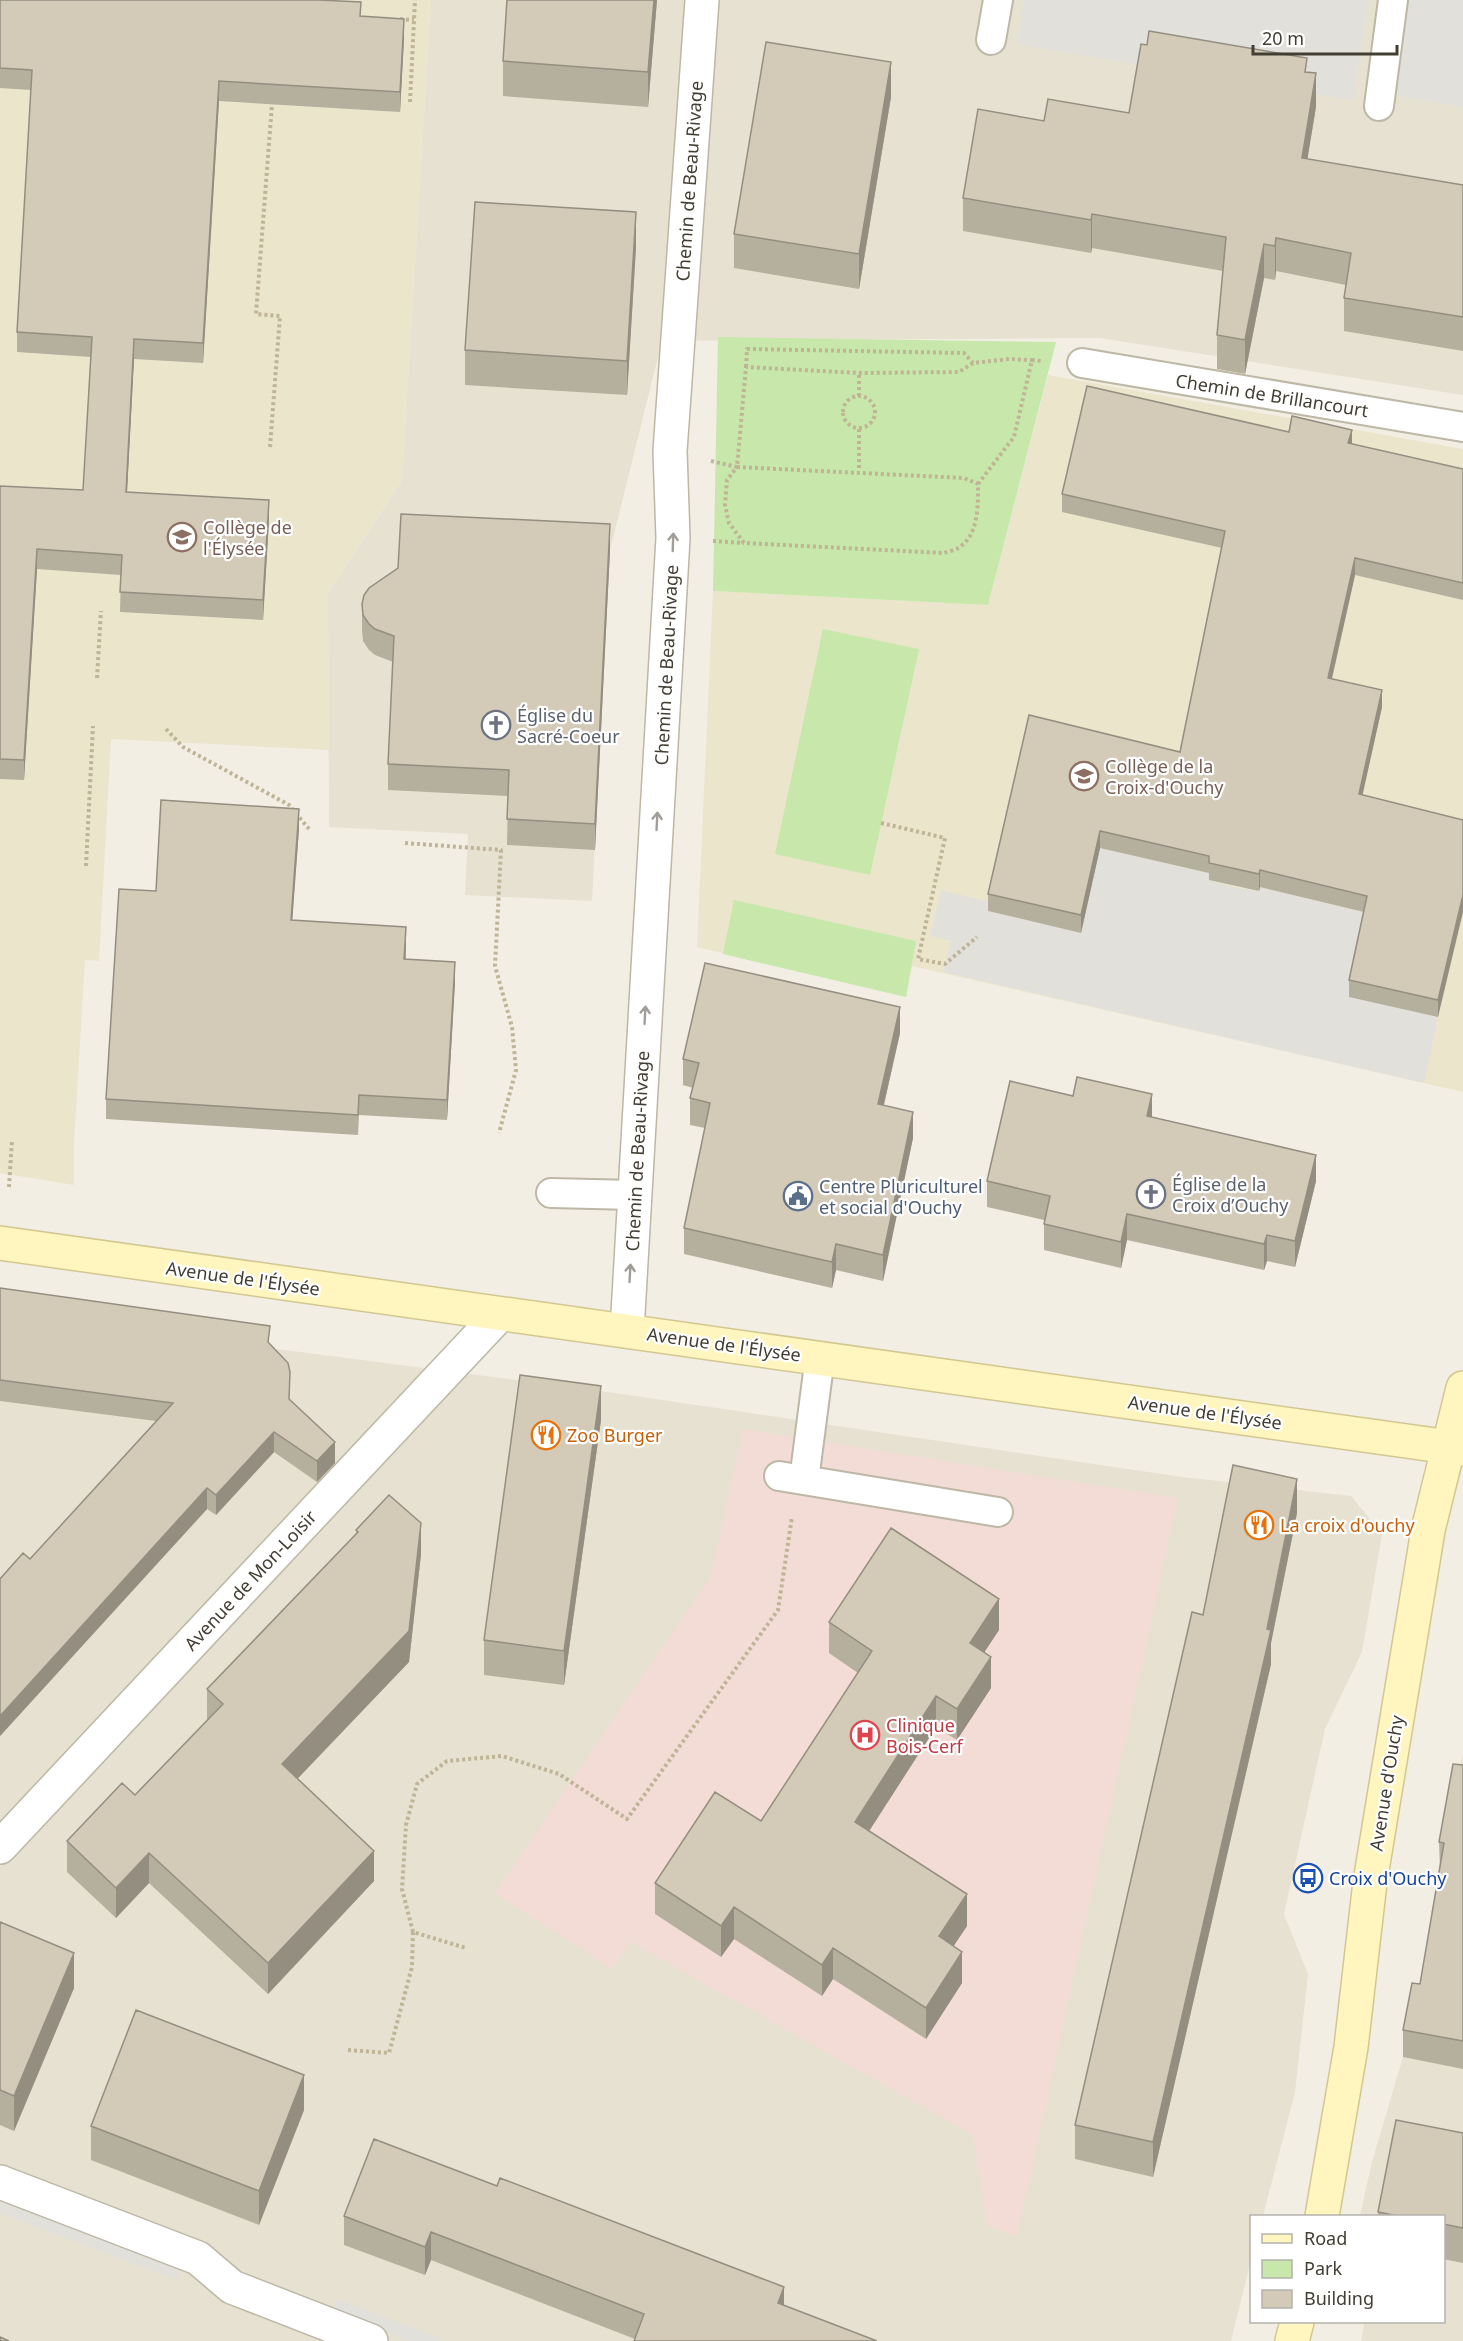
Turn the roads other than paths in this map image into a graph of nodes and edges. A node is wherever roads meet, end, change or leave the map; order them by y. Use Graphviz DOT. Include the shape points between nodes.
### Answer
graph roads {
  1 [pos="702,0"];
  2 [pos="998,0"];
  3 [pos="1394,0"];
  4 [pos="991,40"];
  5 [pos="1379,106"];
  6 [pos="1082,363"];
  7 [pos="1463,427"];
  8 [pos="551,1193"];
  9 [pos="634,1195"];
  10 [pos="0,1243"];
  11 [pos="500,1314"];
  12 [pos="627,1331"];
  13 [pos="820,1357"];
  14 [pos="1463,1388"];
  15 [pos="1455,1448"];
  16 [pos="998,1512"];
  17 [pos="0,1847"];
  18 [pos="0,2182"];
  19 [pos="1322,2215"];
  20 [pos="1297,2323"];
  21 [pos="371,2341"];
  22 [pos="1292,2341"];
  9 -- 1 [label="street, Chemin de Beau-Rivage, one-way" via="673,538 670,451"];
  2 -- 4 [label="lane"];
  3 -- 5 [label="lane"];
  6 -- 7 [label="lane, Chemin de Brillancourt"];
  8 -- 9 [label="lane"];
  12 -- 9 [label="street, Chemin de Beau-Rivage, one-way"];
  10 -- 11 [label="main road, Avenue de l'Élysée"];
  11 -- 12 [label="main road, Avenue de l'Élysée"];
  11 -- 17 [label="street, Avenue de Mon-Loisir"];
  12 -- 13 [label="main road, Avenue de l'Élysée"];
  13 -- 15 [label="main road, Avenue de l'Élysée"];
  13 -- 16 [label="lane" via="794,1478"];
  14 -- 15 [label="main road, Avenue d'Ouchy"];
  15 -- 19 [label="main road, Avenue d'Ouchy" via="1428,1530 1370,1882 1352,2047"];
  18 -- 21 [label="street" via="198,2258 232,2287"];
  20 -- 22 [label="main road"];
}
